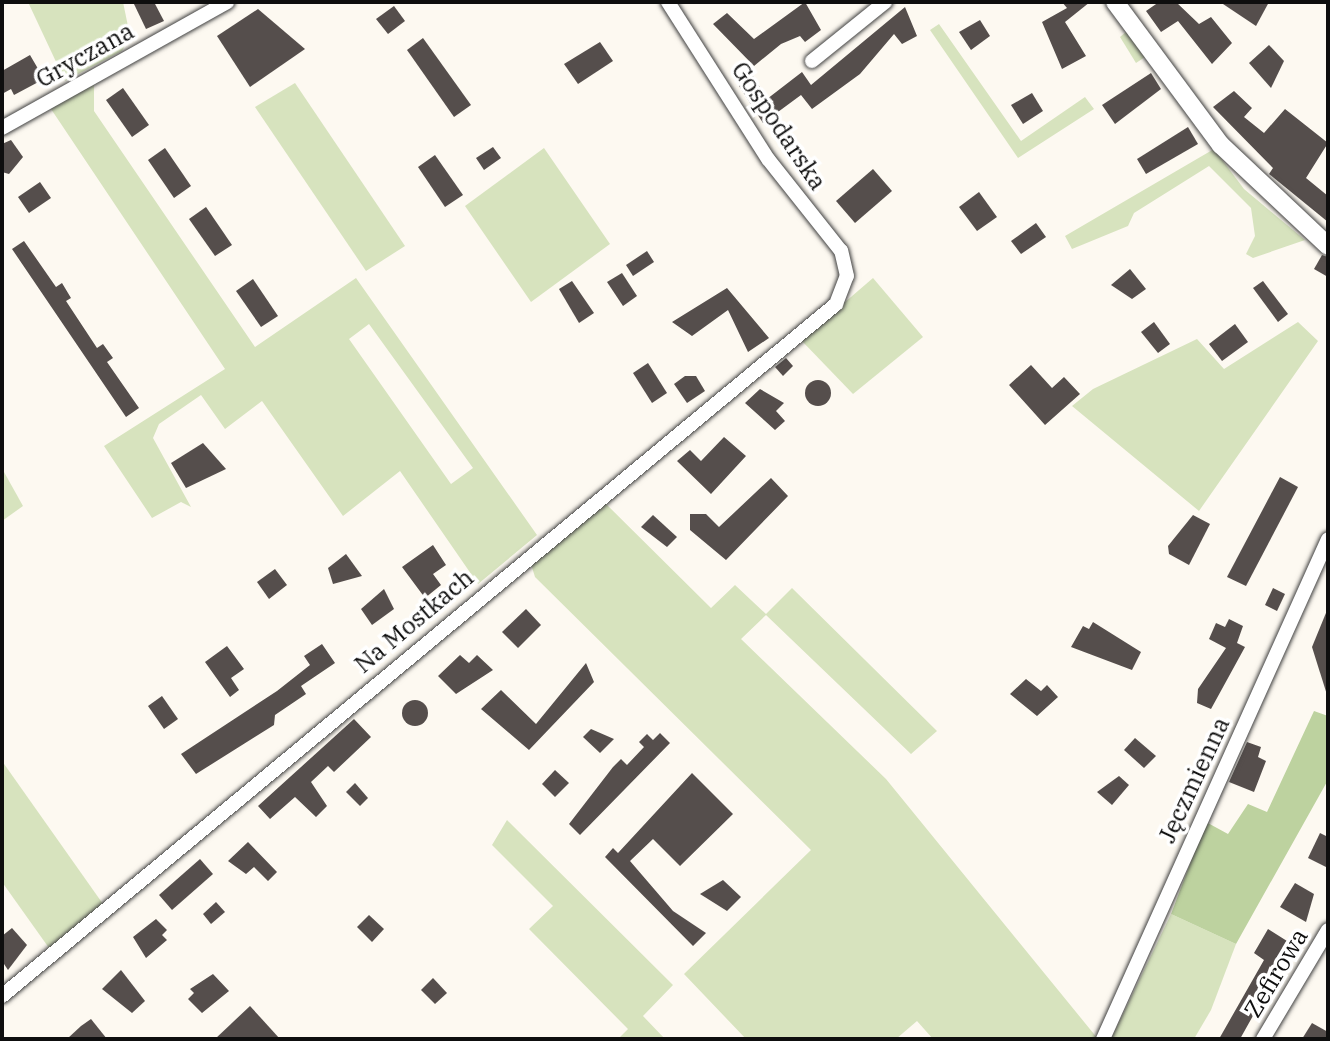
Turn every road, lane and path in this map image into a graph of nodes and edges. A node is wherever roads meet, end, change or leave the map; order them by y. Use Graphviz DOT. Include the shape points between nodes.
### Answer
graph roads {
  1 [pos="227,2"];
  2 [pos="668,2"];
  3 [pos="885,2"];
  4 [pos="1115,2"];
  5 [pos="812,61"];
  6 [pos="2,128"];
  7 [pos="1328,246"];
  8 [pos="847,276"];
  9 [pos="1328,539"];
  10 [pos="1328,930"];
  11 [pos="2,996"];
  12 [pos="1103,1039"];
  13 [pos="1263,1039"];
  1 -- 6 [label="street, Gryczana"];
  2 -- 8 [label="street, Gospodarska" via="768,159 841,251"];
  3 -- 5 [label="street"];
  4 -- 7 [label="street" via="1221,145"];
  8 -- 11 [label="street, Na Mostkach" via="836,304"];
  9 -- 12 [label="street, Jęczmienna"];
  10 -- 13 [label="street, Zefirowa"];
}
